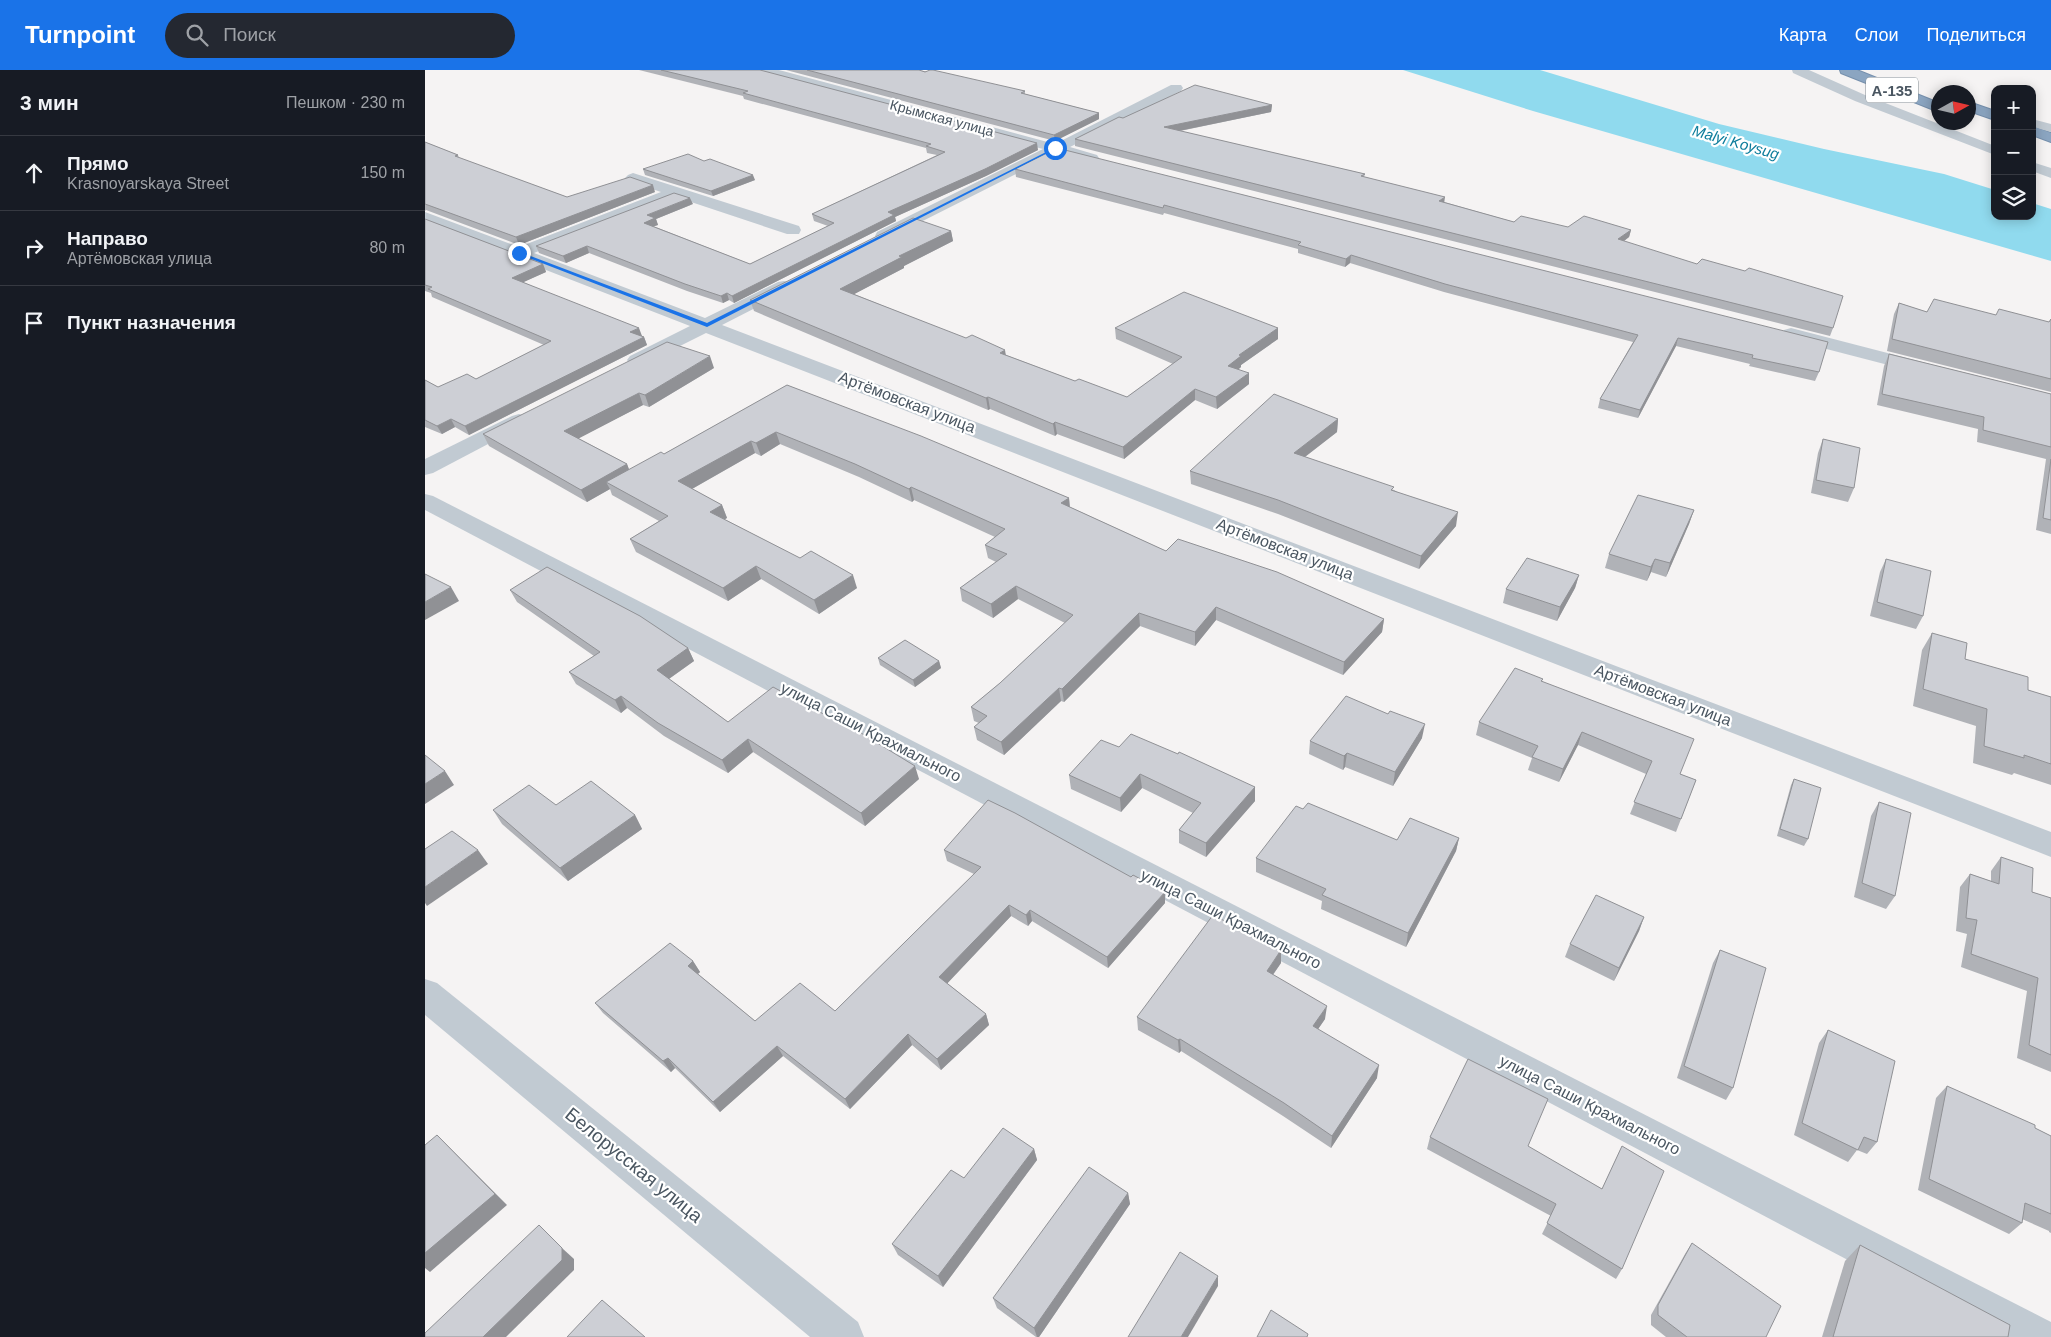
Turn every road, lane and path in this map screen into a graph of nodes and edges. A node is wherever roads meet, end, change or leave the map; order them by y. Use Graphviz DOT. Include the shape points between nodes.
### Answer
graph roads {
  1 [pos="764,70"];
  2 [pos="1798,70"];
  3 [pos="1846,70"];
  4 [pos="1880,70"];
  5 [pos="1176,88"];
  6 [pos="1931,91"];
  7 [pos="1931,105"];
  8 [pos="1976,109"];
  9 [pos="1991,115"];
  10 [pos="1976,123"];
  11 [pos="2036,124"];
  12 [pos="1991,128"];
  13 [pos="2051,128"];
  14 [pos="2036,132"];
  15 [pos="2051,138"];
  16 [pos="2036,145"];
  17 [pos="1055,148"];
  18 [pos="1991,149"];
  19 [pos="2051,151"];
  20 [pos="1104,161"];
  21 [pos="2036,167"];
  22 [pos="2051,173"];
  23 [pos="633,178"];
  24 [pos="676,192"];
  25 [pos="425,217"];
  26 [pos="793,230"];
  27 [pos="864,246"];
  28 [pos="519,253"];
  29 [pos="803,276"];
  30 [pos="707,325"];
  31 [pos="1771,329"];
  32 [pos="619,370"];
  33 [pos="1935,370"];
  34 [pos="531,414"];
  35 [pos="425,468"];
  36 [pos="425,501"];
  37 [pos="2051,845"];
  38 [pos="425,994"];
  39 [pos="843,1337"];
  40 [pos="2037,1337"];
  1 -- 17 [label="street, Крымская улица"];
  2 -- 18 [label="street"];
  3 -- 7 [label="highway, А-135"];
  4 -- 6 [label="highway, А-135"];
  5 -- 17 [label="street"];
  8 -- 9 [label="highway"];
  10 -- 12 [label="highway"];
  11 -- 13 [label="street"];
  14 -- 15 [label="highway"];
  16 -- 19 [label="highway"];
  17 -- 20 [label="street, Крымская улица"];
  17 -- 27 [label="street"];
  21 -- 22 [label="street"];
  23 -- 24 [label="street"];
  24 -- 26 [label="street"];
  24 -- 28 [label="street"];
  25 -- 28 [label="street, Артёмовская улица"];
  28 -- 30 [label="street, Артёмовская улица"];
  29 -- 30 [label="street"];
  30 -- 32 [label="street"];
  30 -- 37 [label="street, Артёмовская улица"];
  31 -- 33 [label="street"];
  34 -- 35 [label="street"];
  36 -- 40 [label="street, улица Саши Крахмального"];
  38 -- 39 [label="street, Белорусская улица"];
}
